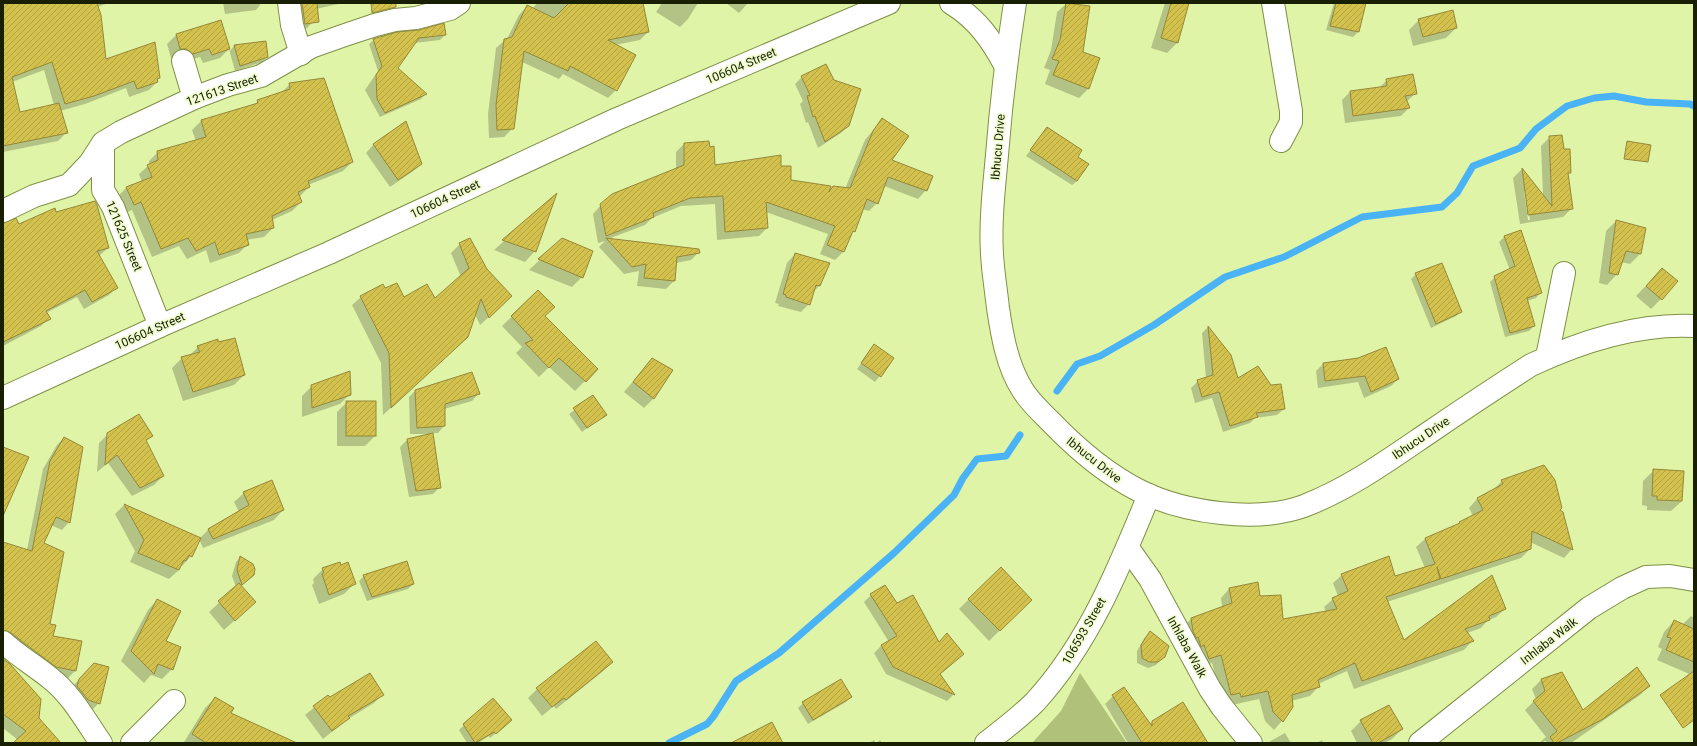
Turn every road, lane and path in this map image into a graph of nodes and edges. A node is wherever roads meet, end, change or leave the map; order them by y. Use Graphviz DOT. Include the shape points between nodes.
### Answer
graph roads {
  1 [pos="289,3"];
  2 [pos="460,3"];
  3 [pos="889,3"];
  4 [pos="952,3"];
  5 [pos="1015,3"];
  6 [pos="1272,3"];
  7 [pos="301,54"];
  8 [pos="183,61"];
  9 [pos="1005,65"];
  10 [pos="194,98"];
  11 [pos="1281,141"];
  12 [pos="104,143"];
  13 [pos="69,185"];
  14 [pos="104,190"];
  15 [pos="3,210"];
  16 [pos="1564,272"];
  17 [pos="160,326"];
  18 [pos="1694,326"];
  19 [pos="1547,357"];
  20 [pos="3,398"];
  21 [pos="1149,495"];
  22 [pos="1128,548"];
  23 [pos="1694,580"];
  24 [pos="3,642"];
  25 [pos="174,701"];
  26 [pos="101,743"];
  27 [pos="132,743"];
  28 [pos="986,743"];
  29 [pos="1251,743"];
  30 [pos="1420,743"];
  1 -- 7 [label="street" via="292,25"];
  2 -- 7 [label="street, 121613 Street" via="450,9 416,18 375,25 311,47"];
  3 -- 17 [label="street, 106604 Street" via="617,119 329,253"];
  4 -- 9 [label="street" via="980,26"];
  5 -- 9 [label="street, Ibhucu Drive"];
  6 -- 11 [label="street" via="1291,111 1291,122"];
  7 -- 10 [label="street, 121613 Street" via="262,76"];
  8 -- 10 [label="street"];
  9 -- 21 [label="street, Ibhucu Drive" via="994,186 992,253 1001,329 1008,355 1022,390 1062,433 1106,471 1123,483"];
  10 -- 12 [label="street, 121613 Street" via="121,132"];
  12 -- 13 [label="street, 121613 Street" via="90,163"];
  12 -- 14 [label="street, 121625 Street"];
  13 -- 14 [label="street"];
  13 -- 15 [label="street, 121613 Street" via="34,196"];
  14 -- 17 [label="street, 121625 Street"];
  16 -- 19 [label="street"];
  17 -- 20 [label="street, 106604 Street"];
  18 -- 19 [label="street, Ibhucu Drive" via="1648,327 1578,345"];
  19 -- 21 [label="street, Ibhucu Drive" via="1472,403 1357,481 1303,506 1284,511 1238,514 1200,511 1174,505"];
  21 -- 22 [label="street, 106593 Street"];
  22 -- 28 [label="street, 106593 Street" via="1093,620 1068,661 1034,702"];
  22 -- 29 [label="street, Inhlaba Walk" via="1150,579 1210,689"];
  23 -- 30 [label="street, Inhlaba Walk" via="1670,576 1646,577 1622,588 1589,608"];
  24 -- 26 [label="street" via="15,654 50,678 71,698"];
  25 -- 27 [label="street"];
}
